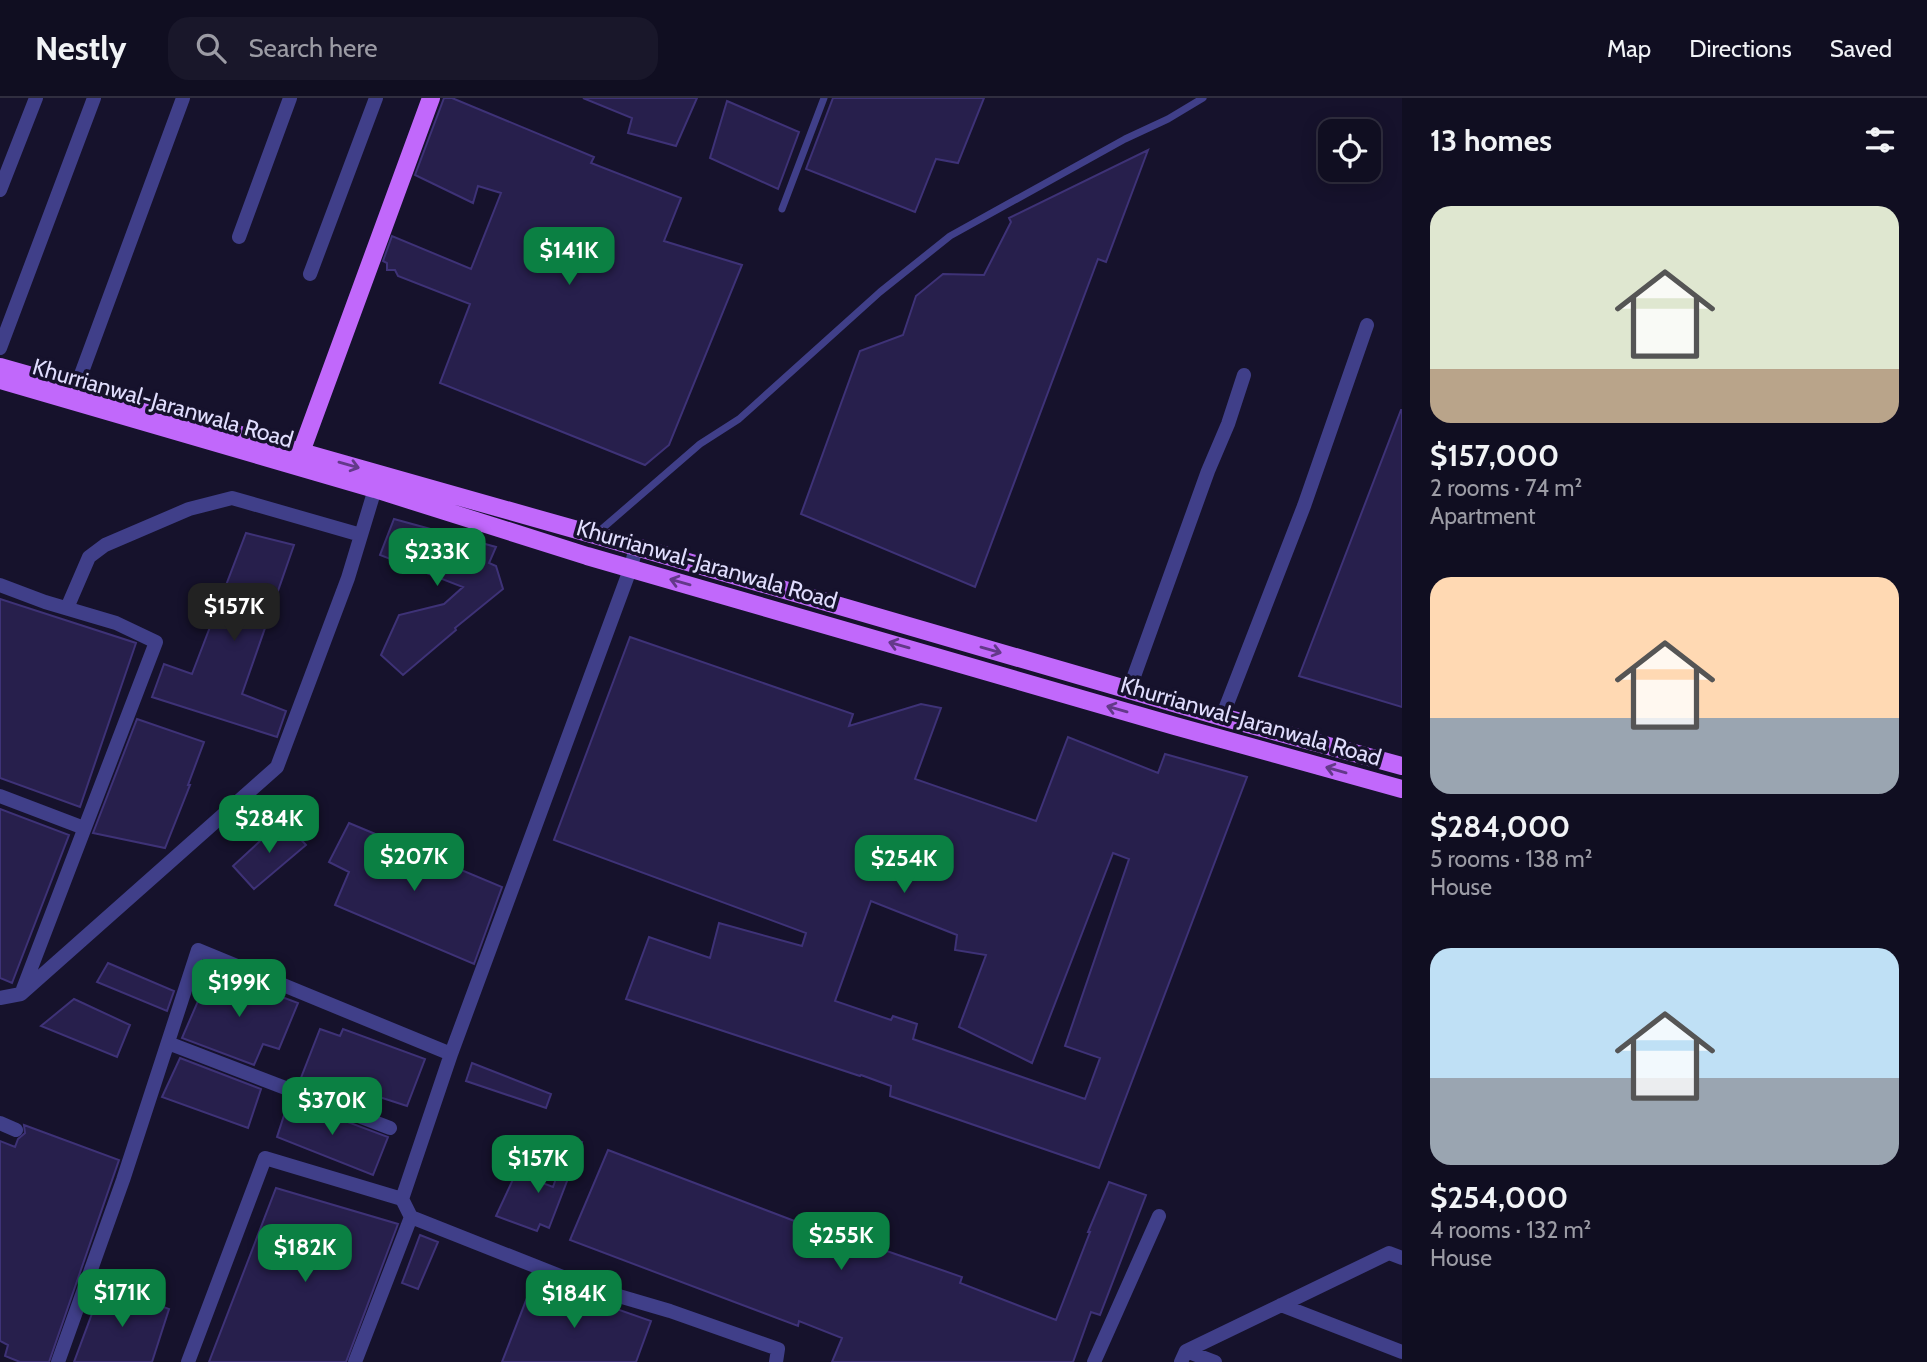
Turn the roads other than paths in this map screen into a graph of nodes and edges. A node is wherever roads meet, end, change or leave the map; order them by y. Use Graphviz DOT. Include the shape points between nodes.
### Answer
graph roads {
  1 [pos="36,98"];
  2 [pos="94,98"];
  3 [pos="184,98"];
  4 [pos="290,98"];
  5 [pos="376,98"];
  6 [pos="431,98"];
  7 [pos="824,98"];
  8 [pos="1203,98"];
  9 [pos="0,190"];
  10 [pos="782,209"];
  11 [pos="239,237"];
  12 [pos="310,274"];
  13 [pos="1367,325"];
  14 [pos="0,348"];
  15 [pos="0,367"];
  16 [pos="1244,375"];
  17 [pos="0,380"];
  18 [pos="76,388"];
  19 [pos="298,459"];
  20 [pos="374,489"];
  21 [pos="595,534"];
  22 [pos="361,535"];
  23 [pos="636,547"];
  24 [pos="631,567"];
  25 [pos="0,585"];
  26 [pos="67,608"];
  27 [pos="1129,690"];
  28 [pos="1222,717"];
  29 [pos="1402,766"];
  30 [pos="1402,789"];
  31 [pos="0,796"];
  32 [pos="84,828"];
  33 [pos="21,993"];
  34 [pos="0,998"];
  35 [pos="168,1043"];
  36 [pos="452,1054"];
  37 [pos="0,1123"];
  38 [pos="390,1128"];
  39 [pos="16,1130"];
  40 [pos="402,1199"];
  41 [pos="1158,1216"];
  42 [pos="411,1217"];
  43 [pos="1402,1258"];
  44 [pos="1281,1305"];
  45 [pos="1402,1352"];
  46 [pos="1184,1356"];
  47 [pos="58,1362"];
  48 [pos="188,1362"];
  49 [pos="355,1362"];
  50 [pos="776,1362"];
  51 [pos="1094,1362"];
  52 [pos="1215,1362"];
  1 -- 9 [label="street"];
  2 -- 14 [label="street"];
  3 -- 18 [label="street"];
  4 -- 11 [label="street"];
  5 -- 12 [label="street"];
  6 -- 19 [label="main road"];
  7 -- 10 [label="lane"];
  8 -- 21 [label="lane" via="950,236 880,292 739,419 700,444"];
  13 -- 28 [label="street" via="1304,506"];
  15 -- 18 [label="main road, Khurrianwal-Jaranwala Road"];
  16 -- 27 [label="street"];
  17 -- 19 [label="main road, Khurrianwal-Jaranwala Road"];
  18 -- 19 [label="main road, Khurrianwal-Jaranwala Road"];
  19 -- 20 [label="main road, Khurrianwal-Jaranwala Road"];
  19 -- 21 [label="main road, Khurrianwal-Jaranwala Road, one-way"];
  20 -- 22 [label="street"];
  20 -- 24 [label="main road, Khurrianwal-Jaranwala Road"];
  21 -- 23 [label="main road, Khurrianwal-Jaranwala Road"];
  22 -- 26 [label="street" via="232,498 189,509 105,545 89,557"];
  22 -- 33 [label="street" via="277,767"];
  23 -- 24 [label="street"];
  23 -- 27 [label="main road, Khurrianwal-Jaranwala Road, one-way"];
  30 -- 24 [label="main road, Khurrianwal-Jaranwala Road, one-way"];
  24 -- 36 [label="street"];
  25 -- 26 [label="street"];
  26 -- 32 [label="street" via="116,622 156,642"];
  27 -- 28 [label="main road, Khurrianwal-Jaranwala Road"];
  28 -- 29 [label="main road, Khurrianwal-Jaranwala Road"];
  31 -- 32 [label="street"];
  32 -- 33 [label="street"];
  33 -- 34 [label="street"];
  35 -- 36 [label="street" via="198,950"];
  35 -- 38 [label="street"];
  35 -- 47 [label="street"];
  36 -- 40 [label="street"];
  37 -- 39 [label="street"];
  40 -- 42 [label="street"];
  40 -- 48 [label="street" via="265,1158"];
  41 -- 51 [label="street"];
  42 -- 49 [label="street"];
  42 -- 50 [label="street" via="588,1287 778,1349"];
  43 -- 44 [label="street" via="1389,1253"];
  44 -- 45 [label="street"];
  44 -- 46 [label="street"];
  46 -- 52 [label="street"];
}
